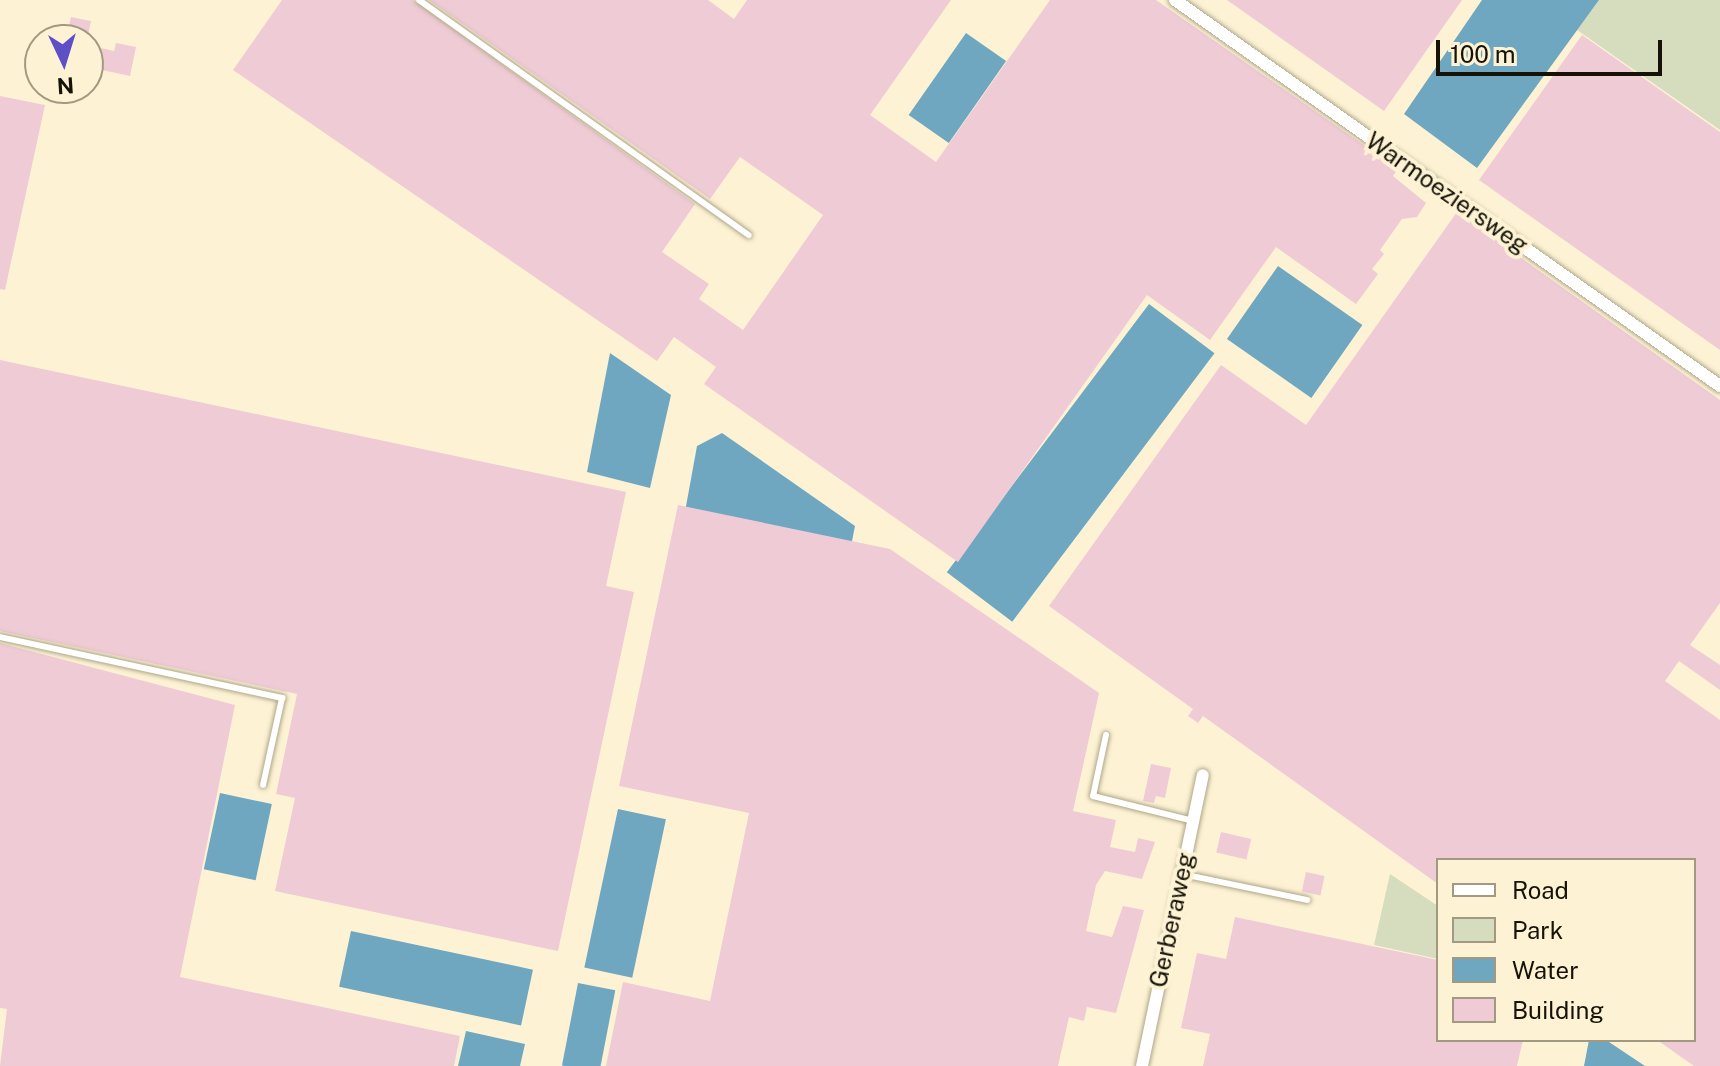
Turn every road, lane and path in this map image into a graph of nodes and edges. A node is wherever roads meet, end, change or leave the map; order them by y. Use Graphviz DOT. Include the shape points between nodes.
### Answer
graph roads {
  1 [pos="419,0"];
  2 [pos="1175,0"];
  3 [pos="749,235"];
  4 [pos="1720,386"];
  5 [pos="0,637"];
  6 [pos="1106,735"];
  7 [pos="1203,775"];
  8 [pos="263,785"];
  9 [pos="1193,821"];
  10 [pos="1182,874"];
  11 [pos="1307,900"];
  12 [pos="1142,1066"];
  1 -- 3 [label="lane"];
  2 -- 4 [label="street, Warmoeziersweg"];
  5 -- 8 [label="lane" via="282,698"];
  6 -- 9 [label="lane" via="1093,796"];
  7 -- 9 [label="street, Gerberaweg"];
  9 -- 10 [label="street, Gerberaweg"];
  10 -- 11 [label="lane"];
  10 -- 12 [label="street, Gerberaweg"];
}
